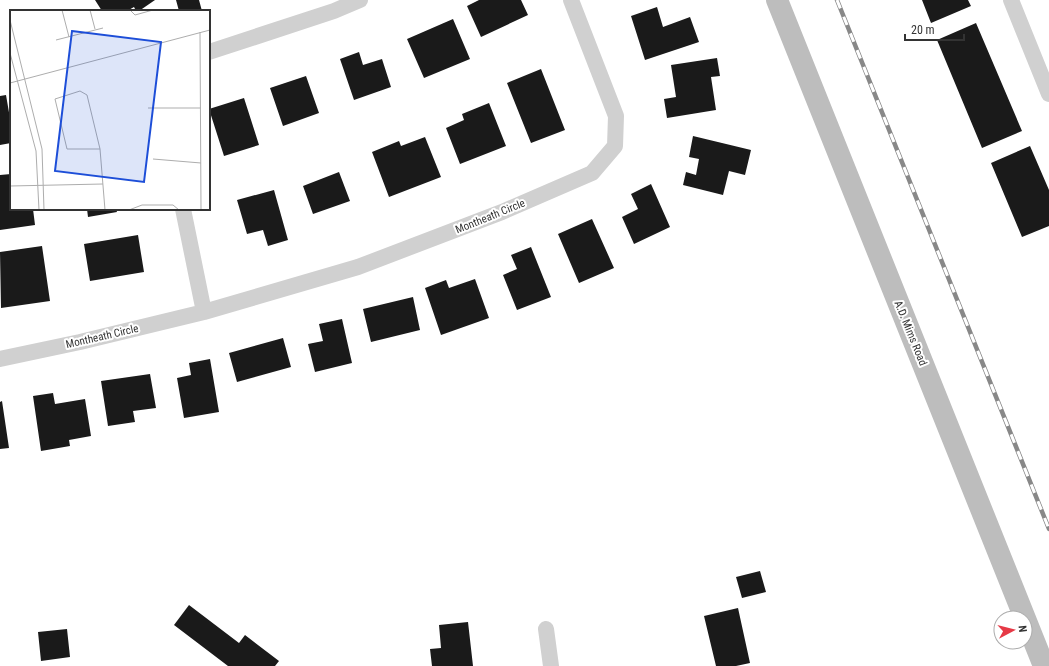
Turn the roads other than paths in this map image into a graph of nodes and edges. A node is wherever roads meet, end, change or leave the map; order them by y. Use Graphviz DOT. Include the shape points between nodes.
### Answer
graph roads {
  1 [pos="360,0"];
  2 [pos="571,0"];
  3 [pos="777,0"];
  4 [pos="1011,0"];
  5 [pos="210,52"];
  6 [pos="1049,94"];
  7 [pos="183,210"];
  8 [pos="204,312"];
  9 [pos="0,359"];
  10 [pos="546,629"];
  11 [pos="551,666"];
  12 [pos="1044,666"];
  1 -- 5 [label="street"];
  2 -- 8 [label="street, Montheath Circle" via="616,116 615,146 592,173 502,212 358,267"];
  3 -- 12 [label="street, A.D. Mims Road"];
  4 -- 6 [label="street"];
  7 -- 8 [label="street"];
  8 -- 9 [label="street, Montheath Circle"];
  10 -- 11 [label="street"];
}
